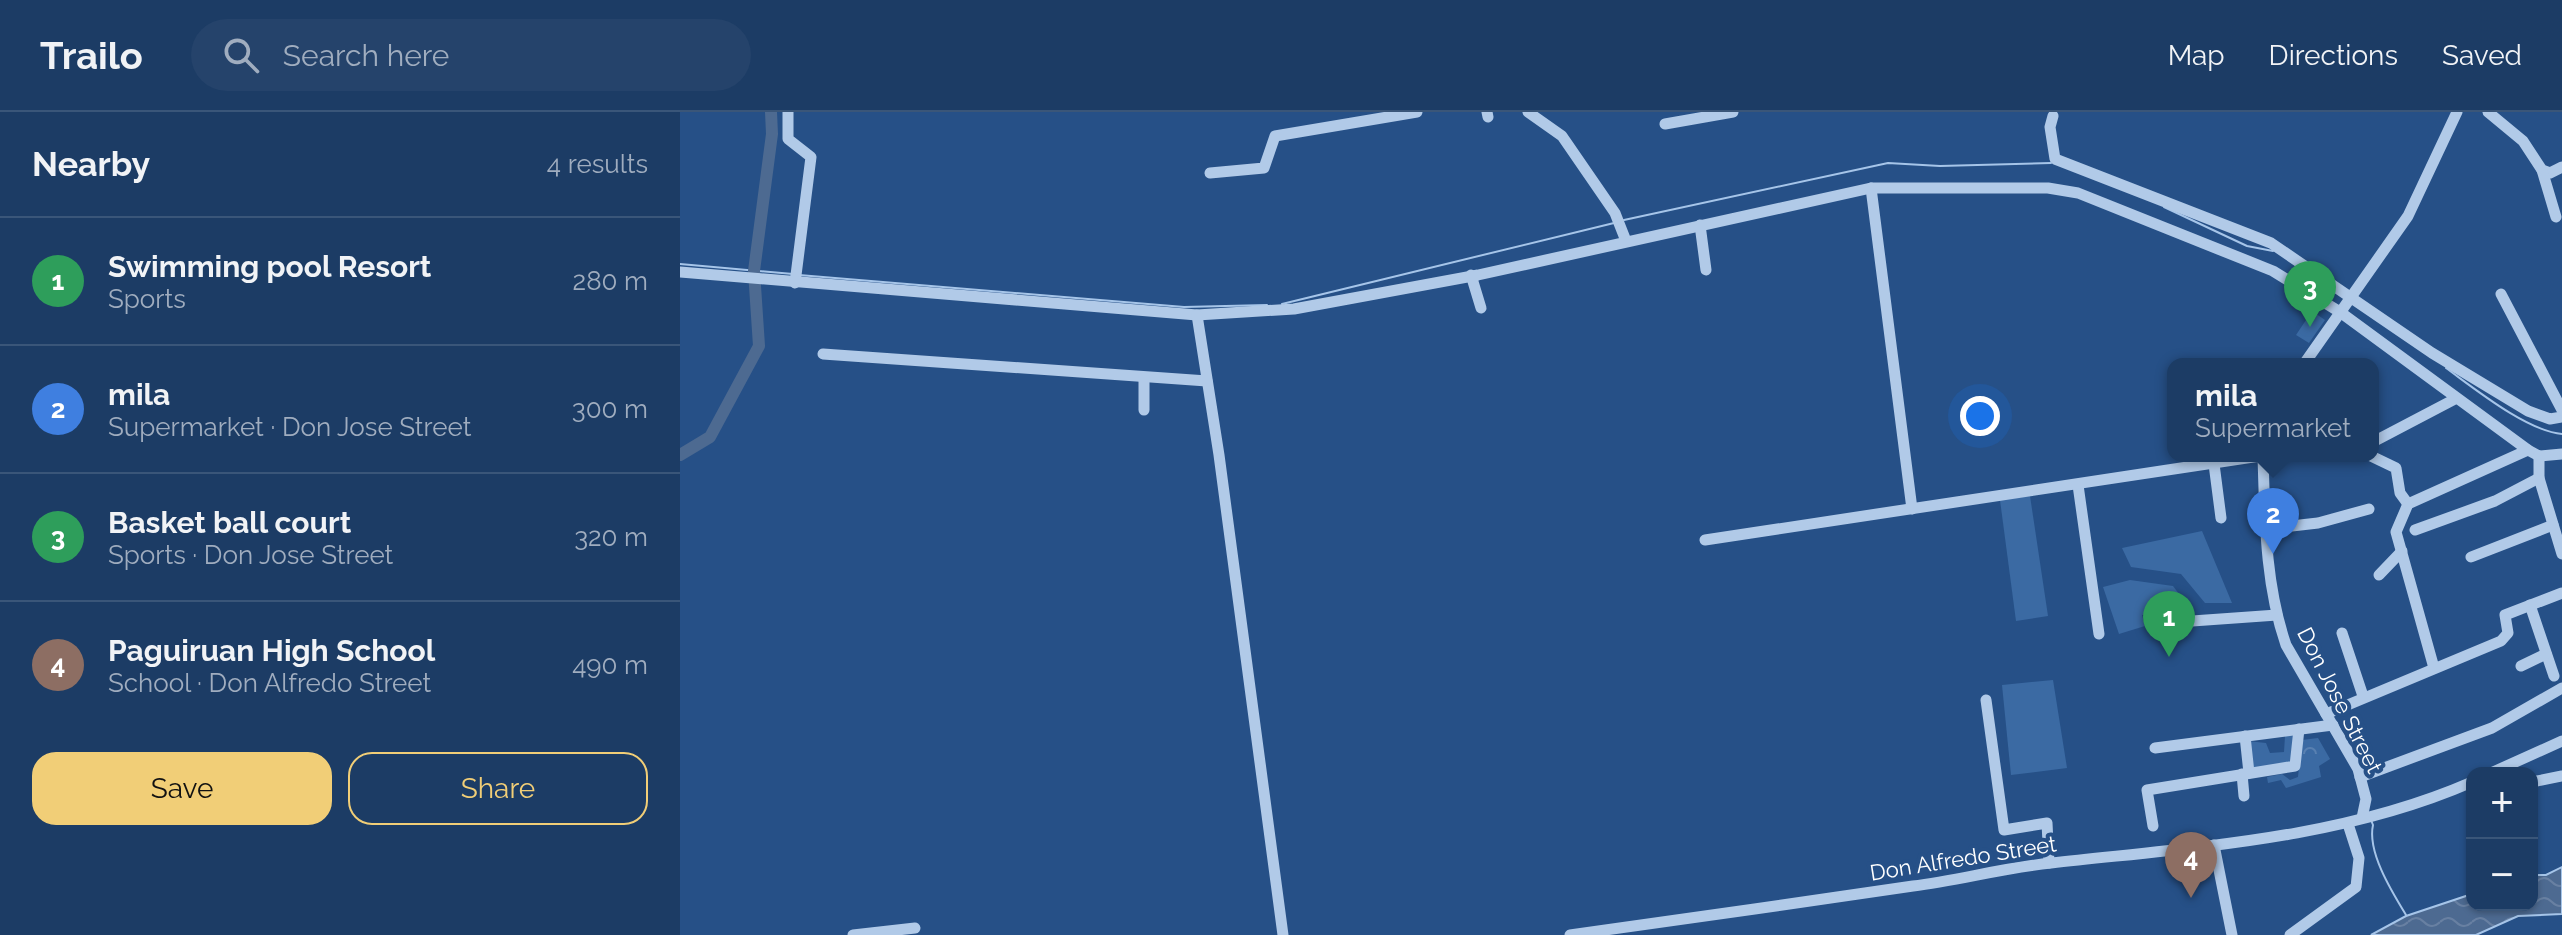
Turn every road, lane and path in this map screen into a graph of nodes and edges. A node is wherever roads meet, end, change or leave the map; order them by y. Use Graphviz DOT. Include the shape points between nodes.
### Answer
graph roads {
  1 [pos="788,112"];
  2 [pos="1417,112"];
  3 [pos="1528,112"];
  4 [pos="1733,112"];
  5 [pos="2457,112"];
  6 [pos="2488,112"];
  7 [pos="2053,116"];
  8 [pos="1665,124"];
  9 [pos="2562,167"];
  10 [pos="2542,170"];
  11 [pos="1210,173"];
  12 [pos="1871,188"];
  13 [pos="2556,217"];
  14 [pos="1700,225"];
  15 [pos="1625,238"];
  16 [pos="1706,270"];
  17 [pos="680,272"];
  18 [pos="1471,275"];
  19 [pos="795,277"];
  20 [pos="2501,294"];
  21 [pos="2351,297"];
  22 [pos="1481,308"];
  23 [pos="2340,311"];
  24 [pos="1197,315"];
  25 [pos="823,354"];
  26 [pos="2308,358"];
  27 [pos="1144,378"];
  28 [pos="1207,381"];
  29 [pos="2455,399"];
  30 [pos="1144,410"];
  31 [pos="2562,410"];
  32 [pos="2562,417"];
  33 [pos="2379,439"];
  34 [pos="2528,450"];
  35 [pos="2562,454"];
  36 [pos="2539,456"];
  37 [pos="2379,460"];
  38 [pos="2226,462"];
  39 [pos="2261,462"];
  40 [pos="2214,464"];
  41 [pos="2539,478"];
  42 [pos="2078,485"];
  43 [pos="2408,504"];
  44 [pos="1912,509"];
  45 [pos="2369,509"];
  46 [pos="2221,518"];
  47 [pos="2553,525"];
  48 [pos="2265,529"];
  49 [pos="2415,530"];
  50 [pos="1705,540"];
  51 [pos="2402,551"];
  52 [pos="2562,554"];
  53 [pos="2471,557"];
  54 [pos="2379,575"];
  55 [pos="2562,593"];
  56 [pos="2530,605"];
  57 [pos="2277,615"];
  58 [pos="2164,623"];
  59 [pos="2342,633"];
  60 [pos="2099,634"];
  61 [pos="2546,654"];
  62 [pos="2521,666"];
  63 [pos="2434,668"];
  64 [pos="2554,676"];
  65 [pos="2562,688"];
  66 [pos="2363,696"];
  67 [pos="1986,700"];
  68 [pos="2330,719"];
  69 [pos="2299,729"];
  70 [pos="2245,736"];
  71 [pos="2562,741"];
  72 [pos="2155,748"];
  73 [pos="2504,767"];
  74 [pos="2246,774"];
  75 [pos="2562,776"];
  76 [pos="2360,777"];
  77 [pos="2538,781"];
  78 [pos="2466,786"];
  79 [pos="2244,796"];
  80 [pos="2362,818"];
  81 [pos="2348,824"];
  82 [pos="2153,826"];
  83 [pos="2214,845"];
  84 [pos="2049,863"];
  85 [pos="918,914"];
  86 [pos="914,931"];
  87 [pos="853,935"];
  88 [pos="1283,935"];
  89 [pos="1570,935"];
  90 [pos="2232,935"];
  91 [pos="2290,935"];
  1 -- 19 [label="street" via="788,139 811,157"];
  2 -- 11 [label="street" via="1275,136 1264,168"];
  3 -- 15 [label="street" via="1562,136"];
  4 -- 8 [label="street"];
  5 -- 21 [label="street" via="2408,216"];
  6 -- 10 [label="street" via="2523,141"];
  7 -- 21 [label="street" via="2055,159 2271,243"];
  9 -- 10 [label="street" via="2550,173"];
  10 -- 13 [label="street"];
  12 -- 14 [label="street"];
  12 -- 23 [label="street" via="2048,188 2078,193 2273,271"];
  12 -- 44 [label="street"];
  14 -- 15 [label="street"];
  14 -- 16 [label="street"];
  15 -- 18 [label="street"];
  17 -- 19 [label="street"];
  18 -- 22 [label="street"];
  18 -- 24 [label="street" via="1294,309"];
  19 -- 24 [label="street"];
  20 -- 31 [label="street"];
  21 -- 23 [label="street"];
  21 -- 32 [label="street" via="2528,411 2550,419"];
  23 -- 26 [label="street"];
  23 -- 29 [label="street"];
  24 -- 28 [label="street"];
  25 -- 27 [label="street"];
  27 -- 28 [label="street"];
  27 -- 30 [label="street"];
  28 -- 88 [label="street"];
  29 -- 33 [label="street"];
  29 -- 34 [label="street"];
  34 -- 36 [label="street"];
  34 -- 43 [label="street"];
  35 -- 36 [label="street"];
  36 -- 41 [label="street"];
  37 -- 43 [label="street" via="2396,468 2400,493"];
  38 -- 40 [label="street"];
  39 -- 48 [label="street, Don Jose Street"];
  40 -- 42 [label="street"];
  40 -- 46 [label="street"];
  41 -- 47 [label="street"];
  41 -- 49 [label="street" via="2495,501"];
  42 -- 44 [label="street"];
  42 -- 60 [label="street"];
  43 -- 51 [label="street" via="2396,532"];
  44 -- 50 [label="street"];
  45 -- 48 [label="street" via="2318,523"];
  47 -- 52 [label="street"];
  47 -- 53 [label="street"];
  48 -- 57 [label="street, Don Jose Street"];
  51 -- 54 [label="street"];
  51 -- 63 [label="street"];
  55 -- 56 [label="street"];
  56 -- 61 [label="street"];
  56 -- 63 [label="street" via="2505,615 2508,633 2501,641"];
  57 -- 58 [label="street"];
  57 -- 68 [label="street, Don Jose Street" via="2286,645"];
  59 -- 66 [label="street"];
  61 -- 62 [label="street"];
  61 -- 64 [label="street"];
  63 -- 66 [label="street"];
  65 -- 76 [label="street" via="2492,728"];
  66 -- 68 [label="street"];
  67 -- 84 [label="street" via="2004,830 2047,823"];
  68 -- 69 [label="street"];
  68 -- 76 [label="street, Don Jose Street"];
  69 -- 70 [label="street"];
  69 -- 74 [label="street" via="2295,766"];
  70 -- 72 [label="street"];
  70 -- 74 [label="street"];
  71 -- 73 [label="street"];
  74 -- 79 [label="street"];
  74 -- 82 [label="street" via="2147,790"];
  75 -- 77 [label="street"];
  76 -- 80 [label="street, Don Jose Street" via="2366,799"];
  78 -- 80 [label="street, Don Alfredo Street"];
  80 -- 81 [label="street, Don Alfredo Street"];
  81 -- 83 [label="street, Don Alfredo Street"];
  81 -- 91 [label="street" via="2359,858 2356,887"];
  83 -- 84 [label="street, Don Alfredo Street"];
  83 -- 90 [label="street"];
  84 -- 89 [label="street, Don Alfredo Street"];
  85 -- 86 [label="street"];
  86 -- 87 [label="street"];
}
